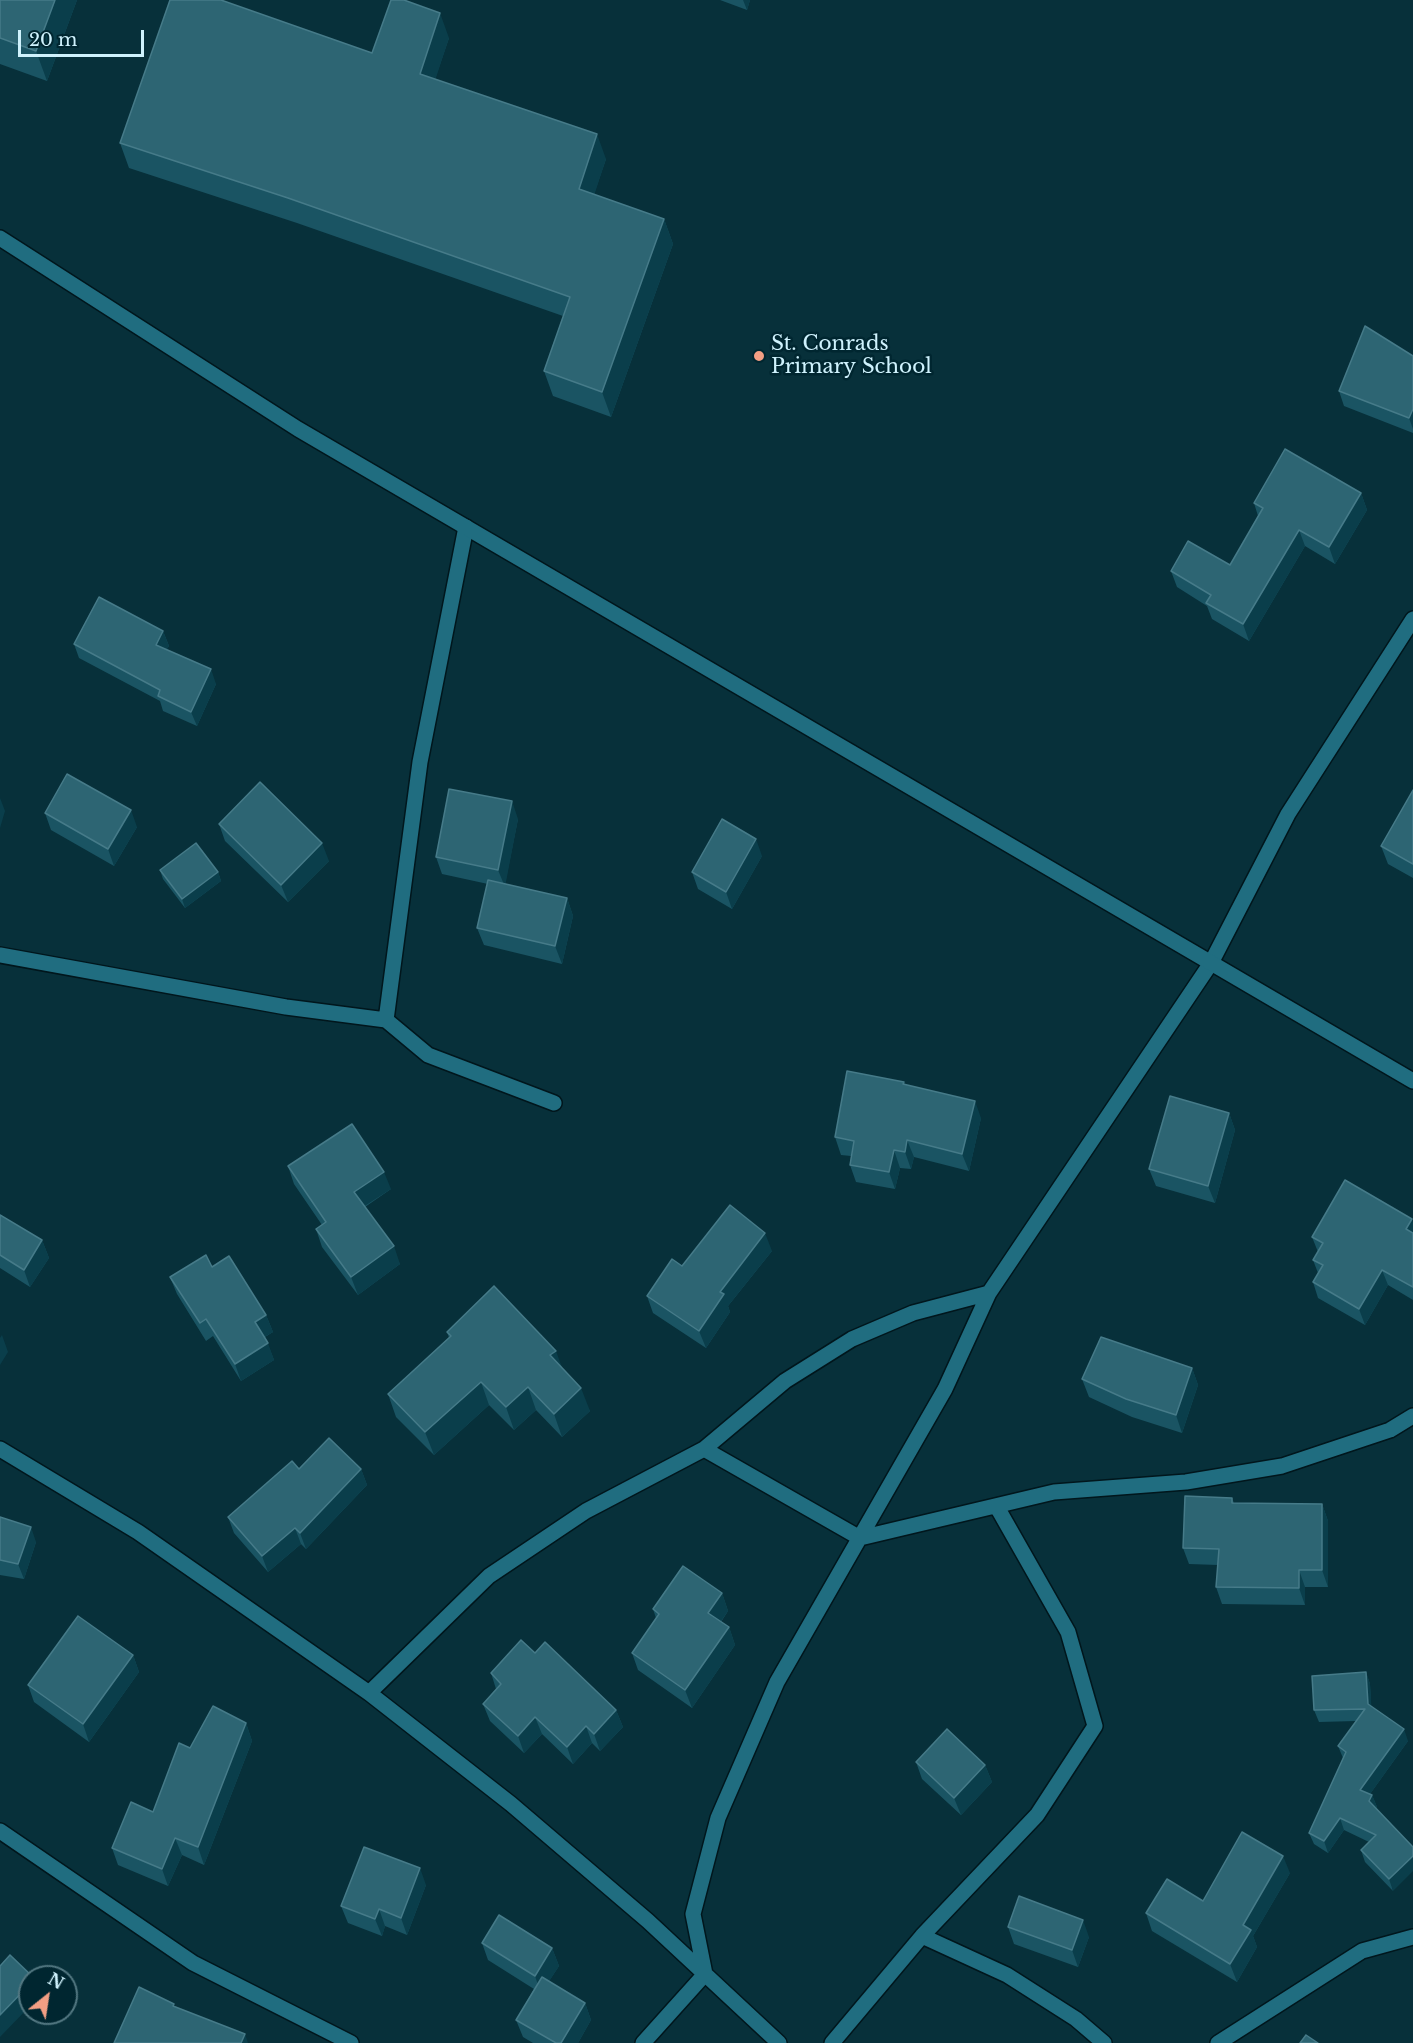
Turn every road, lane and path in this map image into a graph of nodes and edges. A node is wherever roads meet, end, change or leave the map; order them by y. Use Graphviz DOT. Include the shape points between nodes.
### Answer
graph roads {
  1 [pos="0,238"];
  2 [pos="466,527"];
  3 [pos="1413,619"];
  4 [pos="0,955"];
  5 [pos="1211,963"];
  6 [pos="387,1020"];
  7 [pos="1412,1079"];
  8 [pos="554,1103"];
  9 [pos="989,1293"];
  10 [pos="1413,1416"];
  11 [pos="0,1449"];
  12 [pos="704,1449"];
  13 [pos="997,1507"];
  14 [pos="860,1538"];
  15 [pos="369,1693"];
  16 [pos="0,1831"];
  17 [pos="922,1936"];
  18 [pos="1413,1937"];
  19 [pos="705,1974"];
  20 [pos="351,2043"];
  21 [pos="643,2043"];
  22 [pos="779,2043"];
  23 [pos="831,2043"];
  24 [pos="1104,2043"];
  25 [pos="1218,2043"];
  1 -- 2 [label="street" via="298,429"];
  2 -- 5 [label="street"];
  2 -- 6 [label="street" via="420,762"];
  3 -- 5 [label="street" via="1288,814"];
  4 -- 6 [label="street" via="286,1008"];
  5 -- 7 [label="street"];
  5 -- 9 [label="street"];
  6 -- 8 [label="street" via="428,1055"];
  9 -- 12 [label="street" via="913,1313 852,1339 785,1381"];
  9 -- 14 [label="street" via="945,1389"];
  10 -- 13 [label="street" via="1390,1430 1282,1466 1186,1482 1054,1492"];
  11 -- 15 [label="street" via="138,1532"];
  12 -- 14 [label="street"];
  12 -- 15 [label="street" via="586,1511 489,1575"];
  13 -- 14 [label="street"];
  13 -- 17 [label="street" via="1068,1632 1095,1726 1037,1815"];
  14 -- 19 [label="street" via="777,1682 718,1818 693,1914"];
  15 -- 19 [label="street" via="511,1804"];
  16 -- 20 [label="street" via="193,1963"];
  17 -- 23 [label="street"];
  17 -- 24 [label="street" via="1007,1975 1076,2019"];
  18 -- 25 [label="street" via="1362,1951"];
  19 -- 21 [label="street"];
  19 -- 22 [label="street"];
}
